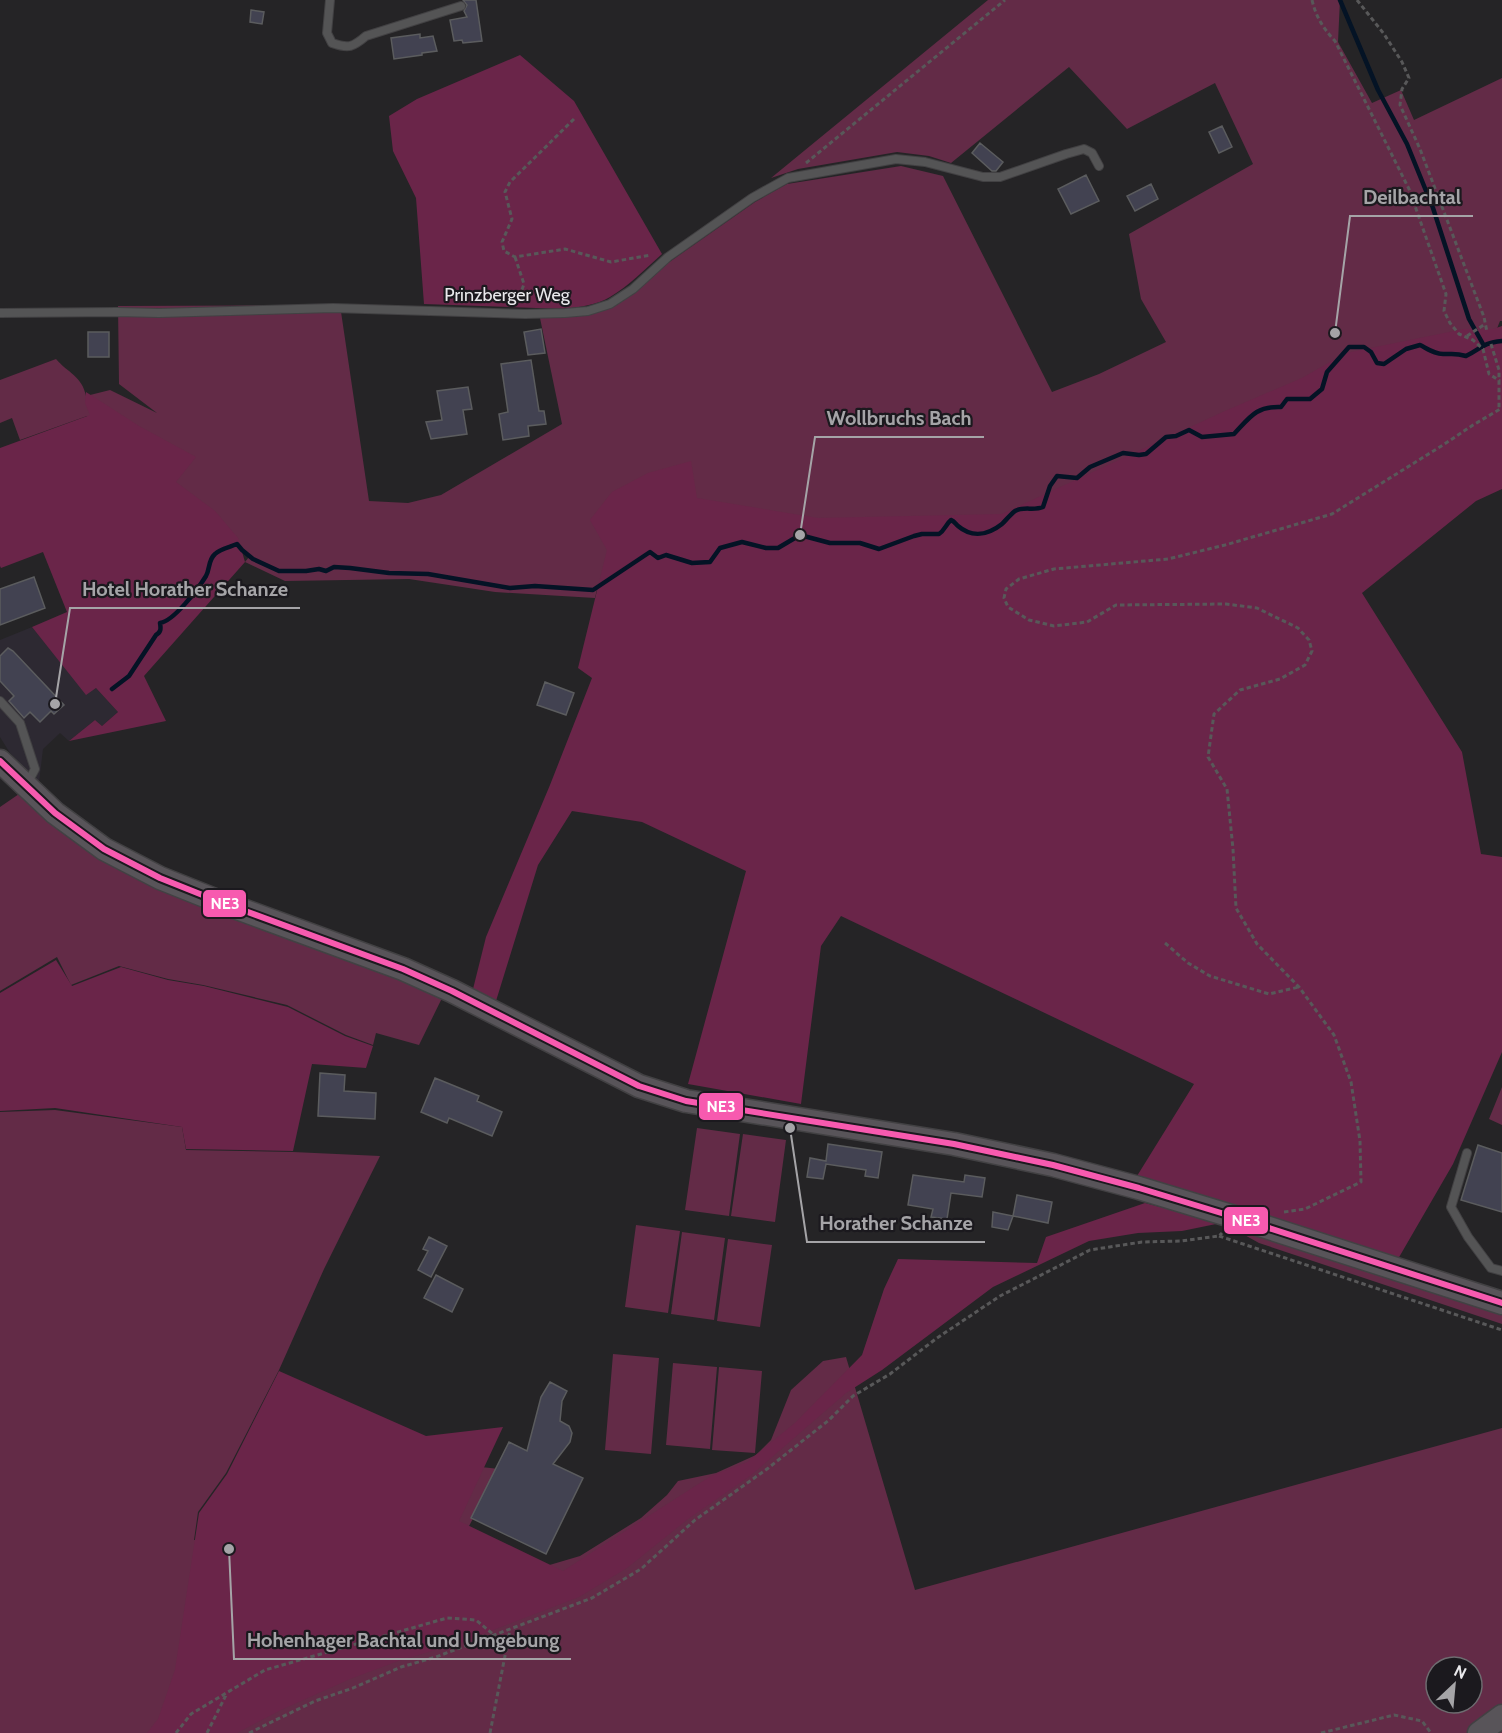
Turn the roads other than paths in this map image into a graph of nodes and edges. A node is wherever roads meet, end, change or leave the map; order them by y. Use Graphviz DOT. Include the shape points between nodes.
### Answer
graph roads {
  1 [pos="330,0"];
  2 [pos="461,6"];
  3 [pos="1099,166"];
  4 [pos="0,313"];
  5 [pos="0,701"];
  6 [pos="1,766"];
  7 [pos="25,787"];
  8 [pos="1467,1154"];
  9 [pos="1502,1271"];
  10 [pos="1502,1303"];
  11 [pos="1502,1716"];
  12 [pos="1479,1733"];
  1 -- 2 [label="lane" via="327,33 332,43 344,47 355,45 366,36"];
  3 -- 4 [label="lane, Prinzberger Weg" via="1092,153 1084,149 1000,177 896,159 788,178 752,198 668,257 633,289 610,304 588,311 333,308"];
  5 -- 7 [label="lane" via="20,723 35,769"];
  6 -- 7 [label="main road"];
  7 -- 10 [label="main road" via="104,849 160,878 403,969 639,1086 686,1101 954,1144 1053,1165 1242,1219"];
  8 -- 9 [label="lane" via="1451,1207 1491,1268"];
  11 -- 12 [label="main road"];
}
